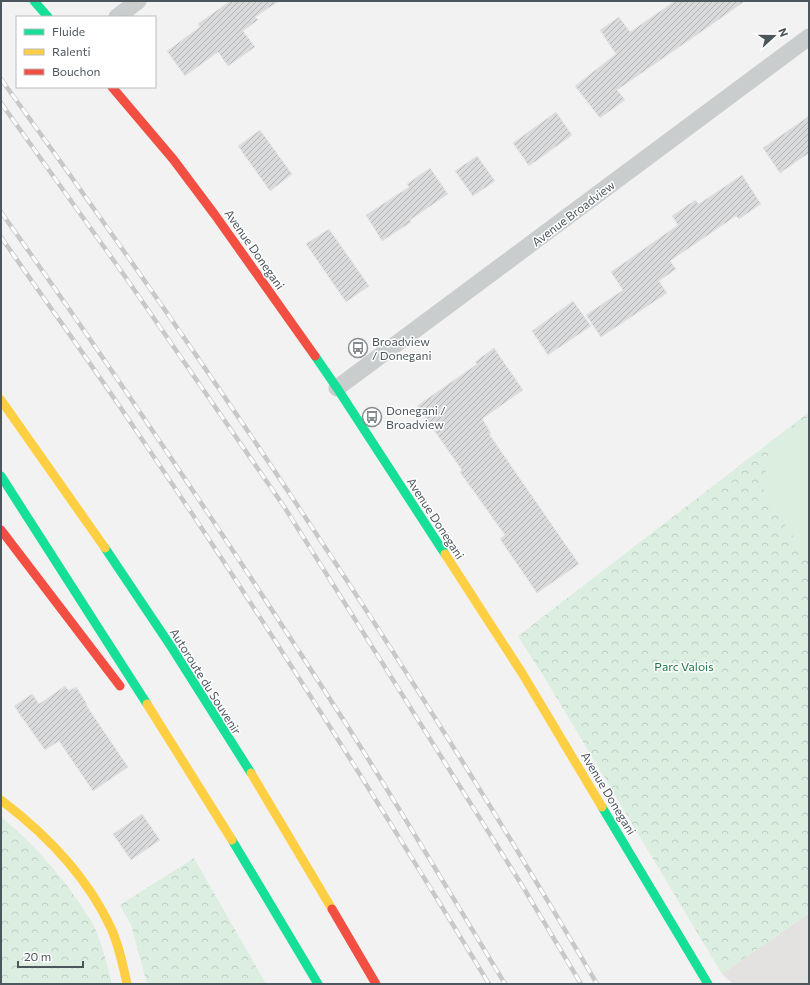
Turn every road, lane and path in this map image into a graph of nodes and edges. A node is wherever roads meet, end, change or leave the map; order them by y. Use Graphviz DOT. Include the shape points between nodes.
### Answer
graph roads {
  1 [pos="34,1"];
  2 [pos="138,1"];
  3 [pos="47,16"];
  4 [pos="117,16"];
  5 [pos="809,37"];
  6 [pos="113,88"];
  7 [pos="337,388"];
  8 [pos="1,400"];
  9 [pos="1,476"];
  10 [pos="1,530"];
  11 [pos="124,692"];
  12 [pos="148,723"];
  13 [pos="1,800"];
  14 [pos="215,811"];
  15 [pos="127,984"];
  16 [pos="318,984"];
  17 [pos="376,984"];
  18 [pos="708,984"];
  1 -- 3 [label="main road"];
  2 -- 4 [label="street"];
  5 -- 7 [label="street, Avenue Broadview"];
  6 -- 7 [label="main road, Avenue Donegani" via="211,208"];
  7 -- 18 [label="main road, Avenue Donegani" via="522,673"];
  8 -- 17 [label="main road, Autoroute du Souvenir" via="169,646 267,800"];
  9 -- 14 [label="main road"];
  10 -- 11 [label="main road"];
  12 -- 14 [label="main road"];
  13 -- 15 [label="main road" via="44,837 92,895 103,912 112,934"];
  14 -- 16 [label="main road"];
}
